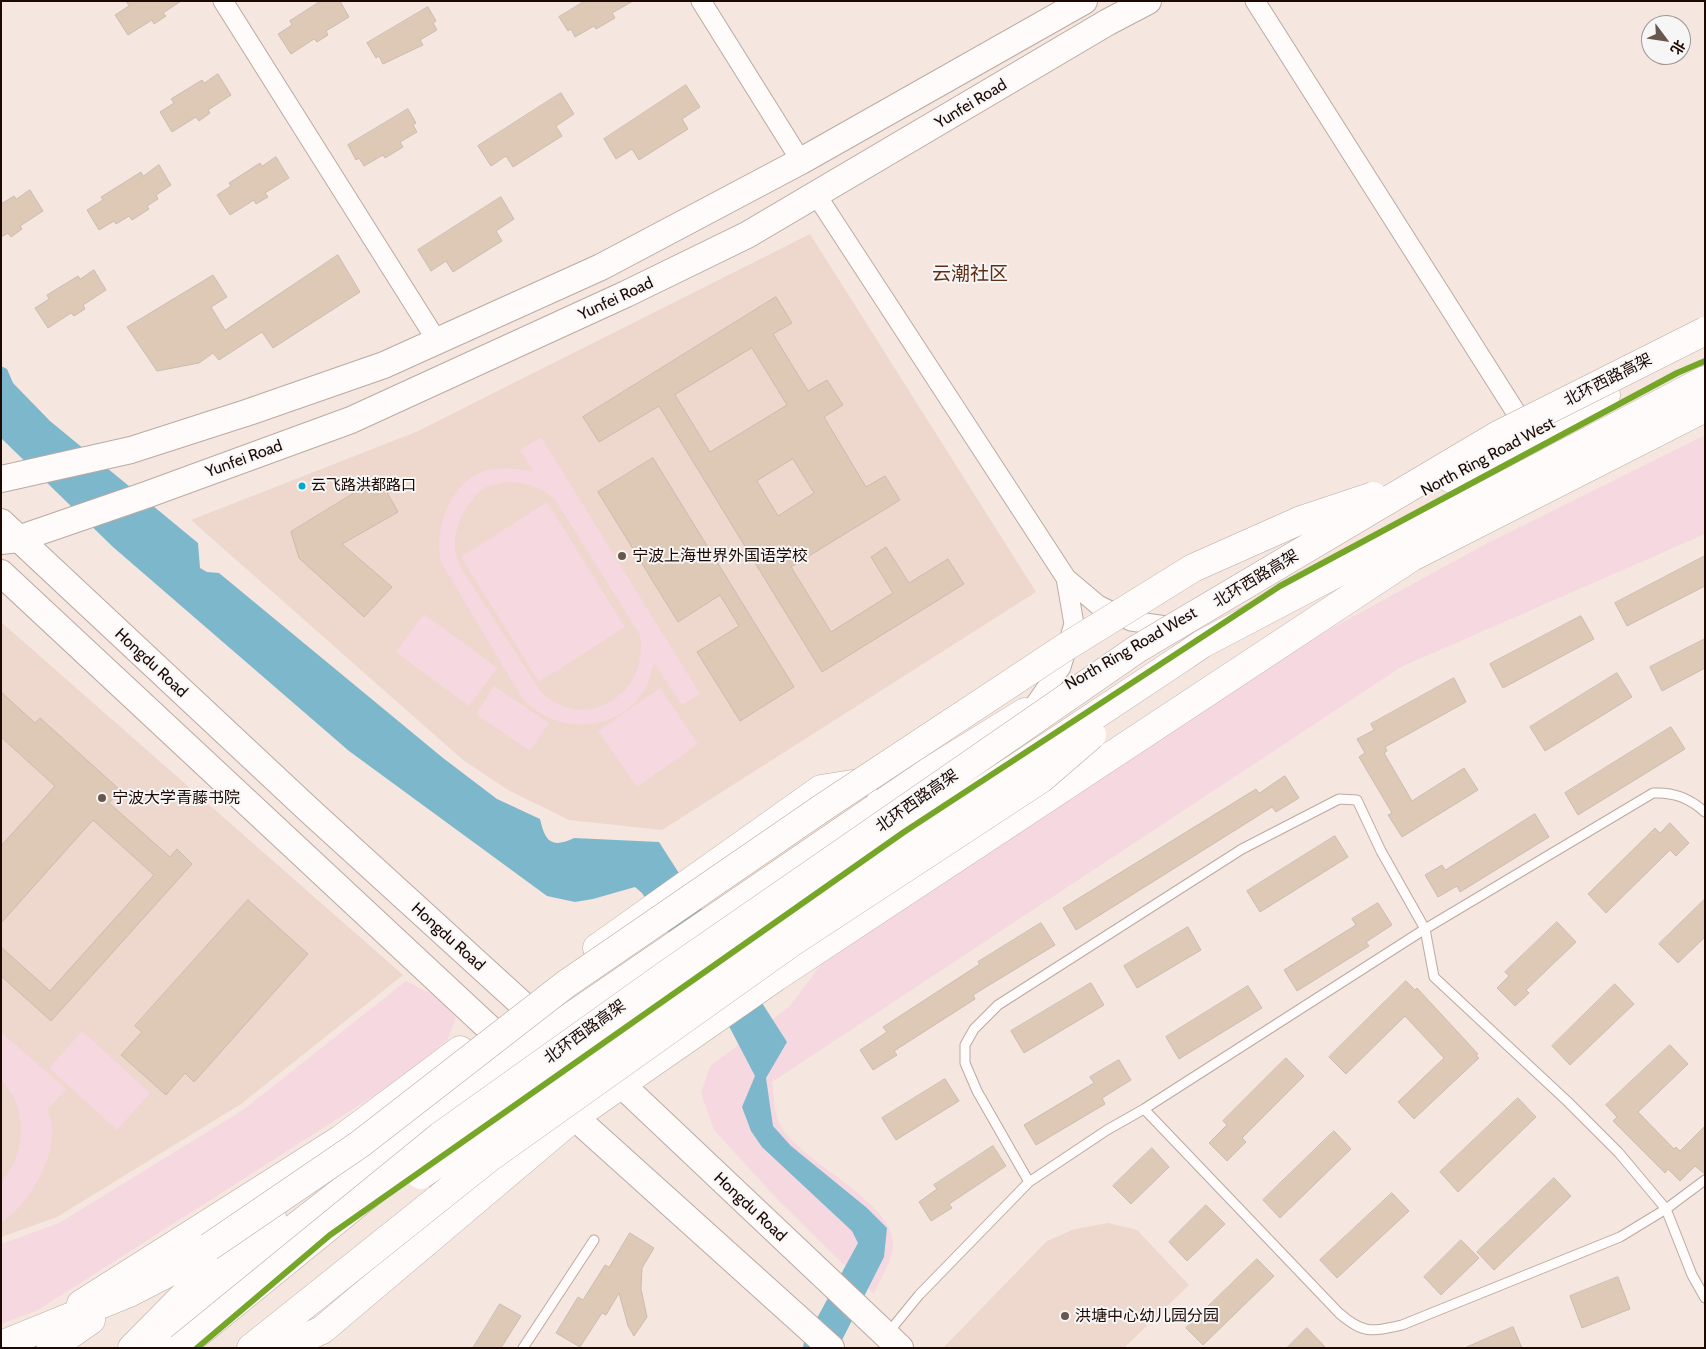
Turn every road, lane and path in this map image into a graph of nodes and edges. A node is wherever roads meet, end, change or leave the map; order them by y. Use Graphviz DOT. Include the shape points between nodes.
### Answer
graph roads {
  1 [pos="223,1"];
  2 [pos="700,1"];
  3 [pos="1084,1"];
  4 [pos="1148,1"];
  5 [pos="1255,1"];
  6 [pos="801,161"];
  7 [pos="817,196"];
  8 [pos="1705,331"];
  9 [pos="437,341"];
  10 [pos="1705,344"];
  11 [pos="1705,380"];
  12 [pos="1705,408"];
  13 [pos="1530,435"];
  14 [pos="1427,478"];
  15 [pos="1,479"];
  16 [pos="7,534"];
  17 [pos="1,573"];
  18 [pos="1066,578"];
  19 [pos="1166,626"];
  20 [pos="1182,657"];
  21 [pos="1034,706"];
  22 [pos="928,772"];
  23 [pos="1705,812"];
  24 [pos="1424,930"];
  25 [pos="522,1004"];
  26 [pos="490,1028"];
  27 [pos="552,1031"];
  28 [pos="513,1058"];
  29 [pos="622,1085"];
  30 [pos="1144,1109"];
  31 [pos="573,1118"];
  32 [pos="1705,1180"];
  33 [pos="1030,1182"];
  34 [pos="1666,1208"];
  35 [pos="594,1240"];
  36 [pos="214,1254"];
  37 [pos="1705,1298"];
  38 [pos="886,1335"];
  39 [pos="38,1342"];
  40 [pos="1,1345"];
  41 [pos="132,1348"];
  42 [pos="150,1348"];
  43 [pos="180,1348"];
  44 [pos="207,1348"];
  45 [pos="251,1348"];
  46 [pos="282,1348"];
  47 [pos="523,1348"];
  48 [pos="831,1348"];
  1 -- 9 [label="street"];
  2 -- 6 [label="street"];
  3 -- 6 [label="main road, Yunfei Road"];
  4 -- 7 [label="main road, Yunfei Road"];
  5 -- 13 [label="street"];
  6 -- 9 [label="main road, Yunfei Road" via="601,268"];
  7 -- 16 [label="main road, Yunfei Road" via="748,235 626,294 351,420 50,528"];
  7 -- 18 [label="street"];
  8 -- 14 [label="main road, 北环西路高架, bridge" via="1498,436"];
  9 -- 15 [label="main road, Yunfei Road" via="384,365 249,412 118,453"];
  10 -- 13 [label="main road, North Ring Road West"];
  11 -- 20 [label="main road, 北环西路高架"];
  12 -- 29 [label="main road" via="1412,557 776,977"];
  13 -- 19 [label="main road, North Ring Road West"];
  14 -- 36 [label="main road, bridge" via="1301,520 1193,568 1088,633 825,806 566,984"];
  14 -- 43 [label="main road, 北环西路高架, bridge" via="1136,649 667,974 440,1136"];
  16 -- 25 [label="main road, Hongdu Road"];
  17 -- 26 [label="main road"];
  18 -- 19 [label="street" via="1098,605 1130,621"];
  18 -- 21 [label="street" via="1074,624 1061,667"];
  19 -- 21 [label="main road, North Ring Road West"];
  20 -- 44 [label="main road, 北环西路高架, bridge" via="435,1163"];
  20 -- 45 [label="main road, bridge" via="1041,779 791,942 490,1158"];
  21 -- 22 [label="main road, North Ring Road West"];
  22 -- 25 [label="main road" via="821,789"];
  22 -- 27 [label="main road, North Ring Road West"];
  23 -- 24 [label="lane" via="1692,801 1669,792 1653,793"];
  24 -- 30 [label="lane"];
  24 -- 33 [label="lane" via="1356,800 1339,799 1242,849 1040,978 998,1005 974,1029 965,1045 965,1063 976,1091"];
  24 -- 34 [label="lane" via="1434,977 1574,1107"];
  25 -- 26 [label="main road"];
  25 -- 27 [label="main road, Hongdu Road"];
  26 -- 28 [label="main road"];
  26 -- 39 [label="main road" via="341,1139 119,1281"];
  27 -- 28 [label="main road, North Ring Road West"];
  27 -- 29 [label="main road, Hongdu Road"];
  28 -- 31 [label="main road"];
  28 -- 42 [label="main road, North Ring Road West" via="257,1257"];
  29 -- 31 [label="main road"];
  29 -- 38 [label="main road, Hongdu Road"];
  30 -- 33 [label="lane"];
  30 -- 34 [label="lane" via="1339,1313 1355,1327 1375,1331 1402,1324 1620,1237"];
  31 -- 46 [label="main road" via="322,1330"];
  31 -- 48 [label="main road"];
  32 -- 34 [label="lane"];
  33 -- 38 [label="lane" via="919,1295"];
  34 -- 37 [label="lane" via="1692,1275"];
  35 -- 47 [label="lane"];
  36 -- 39 [label="main road" via="129,1293"];
  36 -- 41 [label="main road"];
  39 -- 40 [label="main road"];
}
